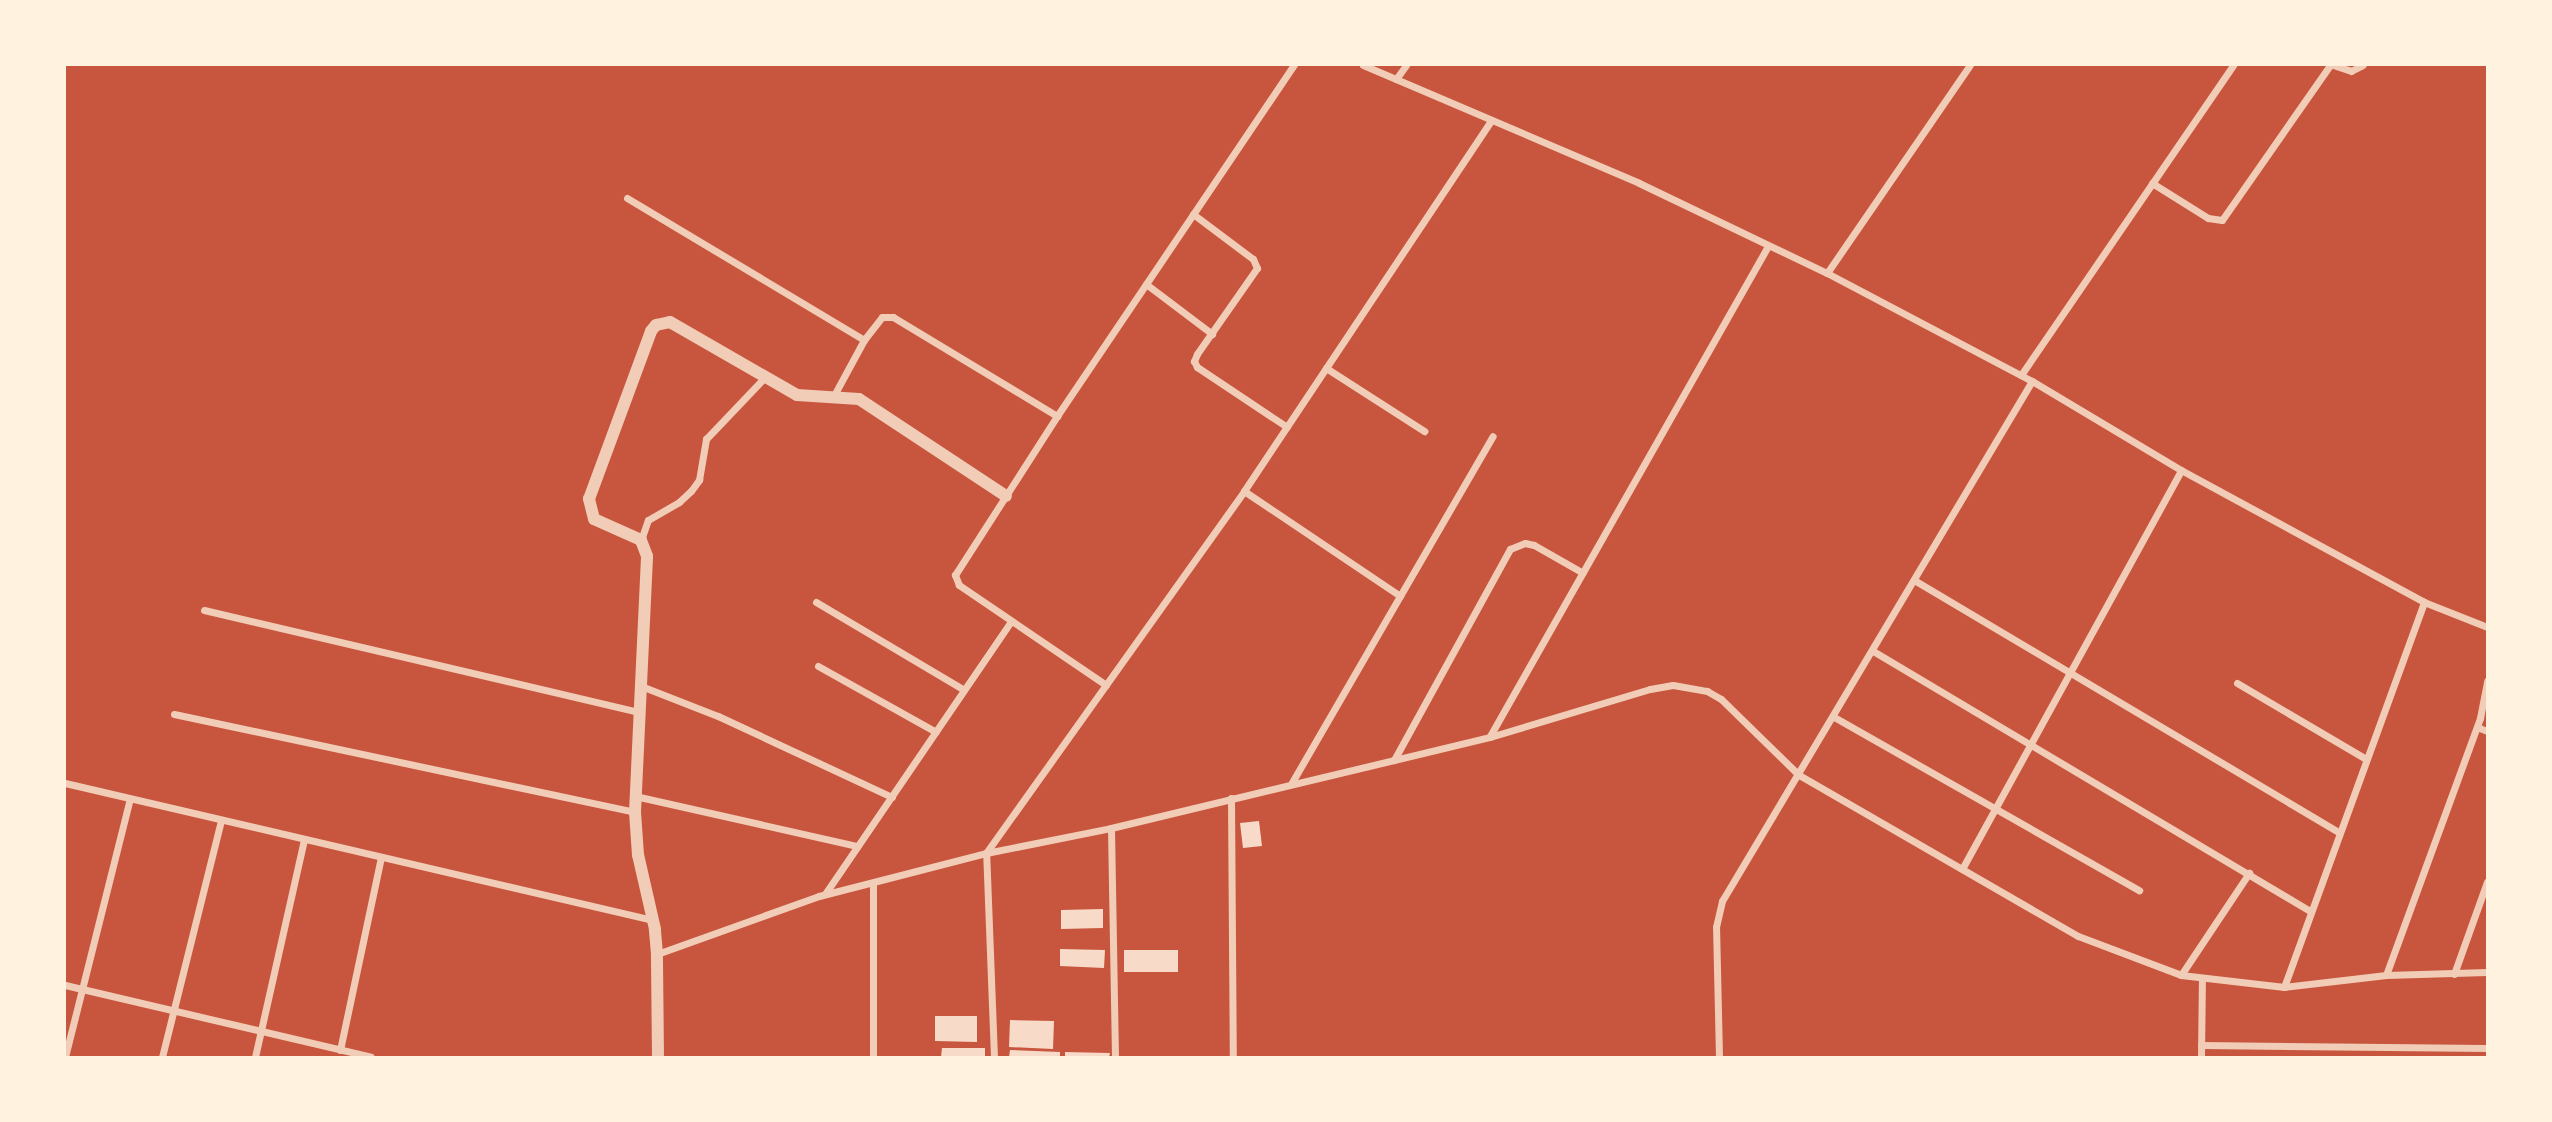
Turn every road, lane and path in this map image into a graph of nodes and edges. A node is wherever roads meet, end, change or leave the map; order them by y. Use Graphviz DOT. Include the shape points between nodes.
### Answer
graph roads {
  1 [pos="1293,65"];
  2 [pos="1363,65"];
  3 [pos="1406,65"];
  4 [pos="1970,65"];
  5 [pos="2233,65"];
  6 [pos="2332,65"];
  7 [pos="2362,65"];
  8 [pos="1396,79"];
  9 [pos="1491,120"];
  10 [pos="2151,183"];
  11 [pos="627,198"];
  12 [pos="1193,214"];
  13 [pos="1768,246"];
  14 [pos="1827,273"];
  15 [pos="1146,284"];
  16 [pos="1212,334"];
  17 [pos="864,340"];
  18 [pos="1326,368"];
  19 [pos="2021,375"];
  20 [pos="765,377"];
  21 [pos="2032,381"];
  22 [pos="834,397"];
  23 [pos="1057,416"];
  24 [pos="1287,427"];
  25 [pos="1424,431"];
  26 [pos="1493,436"];
  27 [pos="2181,470"];
  28 [pos="1244,491"];
  29 [pos="1006,496"];
  30 [pos="641,540"];
  31 [pos="1583,573"];
  32 [pos="1914,580"];
  33 [pos="1400,596"];
  34 [pos="816,602"];
  35 [pos="2424,602"];
  36 [pos="204,610"];
  37 [pos="1011,621"];
  38 [pos="2487,627"];
  39 [pos="1873,651"];
  40 [pos="818,666"];
  41 [pos="2071,673"];
  42 [pos="2487,681"];
  43 [pos="2237,684"];
  44 [pos="1106,685"];
  45 [pos="641,687"];
  46 [pos="964,690"];
  47 [pos="641,712"];
  48 [pos="174,714"];
  49 [pos="1834,717"];
  50 [pos="2477,727"];
  51 [pos="2487,731"];
  52 [pos="936,732"];
  53 [pos="1490,737"];
  54 [pos="2032,745"];
  55 [pos="2366,759"];
  56 [pos="1394,760"];
  57 [pos="1799,775"];
  58 [pos="65,783"];
  59 [pos="1291,785"];
  60 [pos="635,796"];
  61 [pos="892,797"];
  62 [pos="1231,798"];
  63 [pos="130,799"];
  64 [pos="1996,809"];
  65 [pos="635,812"];
  66 [pos="220,820"];
  67 [pos="1111,828"];
  68 [pos="2339,832"];
  69 [pos="304,839"];
  70 [pos="858,846"];
  71 [pos="986,853"];
  72 [pos="381,857"];
  73 [pos="1962,869"];
  74 [pos="2249,873"];
  75 [pos="2487,882"];
  76 [pos="873,883"];
  77 [pos="2139,890"];
  78 [pos="825,895"];
  79 [pos="2310,911"];
  80 [pos="653,920"];
  81 [pos="657,954"];
  82 [pos="2487,972"];
  83 [pos="2454,974"];
  84 [pos="2181,975"];
  85 [pos="2386,975"];
  86 [pos="2202,979"];
  87 [pos="65,985"];
  88 [pos="2284,987"];
  89 [pos="82,989"];
  90 [pos="174,1010"];
  91 [pos="262,1031"];
  92 [pos="2201,1045"];
  93 [pos="2487,1048"];
  94 [pos="340,1050"];
  95 [pos="65,1057"];
  96 [pos="162,1057"];
  97 [pos="255,1057"];
  98 [pos="371,1057"];
  99 [pos="657,1057"];
  100 [pos="873,1057"];
  101 [pos="994,1057"];
  102 [pos="1115,1057"];
  103 [pos="1233,1057"];
  104 [pos="1719,1057"];
  105 [pos="2201,1057"];
  1 -- 12 [label="street"];
  2 -- 8 [label="street"];
  3 -- 8 [label="street"];
  4 -- 14 [label="street"];
  5 -- 10 [label="street"];
  6 -- 7 [label="street" via="2350,71"];
  6 -- 10 [label="street" via="2222,220 2208,218"];
  8 -- 9 [label="street"];
  9 -- 13 [label="street" via="1639,183"];
  9 -- 18 [label="street"];
  10 -- 19 [label="street"];
  11 -- 17 [label="street"];
  12 -- 15 [label="street"];
  12 -- 16 [label="street" via="1256,263 1255,274"];
  13 -- 14 [label="street"];
  13 -- 31 [label="street"];
  14 -- 19 [label="street"];
  15 -- 16 [label="street"];
  15 -- 23 [label="street"];
  16 -- 24 [label="street" via="1194,360 1197,368"];
  17 -- 22 [label="street"];
  17 -- 23 [label="street" via="882,317 893,317"];
  18 -- 24 [label="street"];
  18 -- 25 [label="street"];
  19 -- 21 [label="street"];
  20 -- 22 [label="street" via="797,395"];
  20 -- 30 [label="street" via="706,439 699,480 691,491 648,520"];
  20 -- 30 [label="street" via="670,323 656,325 651,331 589,499 594,519"];
  21 -- 27 [label="street"];
  21 -- 32 [label="street"];
  22 -- 29 [label="street" via="859,398"];
  23 -- 29 [label="street"];
  24 -- 28 [label="street"];
  26 -- 33 [label="street"];
  27 -- 35 [label="street"];
  27 -- 41 [label="street"];
  28 -- 33 [label="street"];
  28 -- 44 [label="street"];
  29 -- 37 [label="street" via="955,575 959,585"];
  30 -- 45 [label="street" via="647,555"];
  31 -- 53 [label="street"];
  31 -- 56 [label="street" via="1534,545 1510,549"];
  32 -- 39 [label="street"];
  32 -- 41 [label="street"];
  33 -- 59 [label="street"];
  34 -- 46 [label="street"];
  35 -- 38 [label="street"];
  35 -- 55 [label="street"];
  36 -- 47 [label="street"];
  37 -- 44 [label="street"];
  37 -- 46 [label="street"];
  39 -- 49 [label="street"];
  39 -- 54 [label="street"];
  40 -- 52 [label="street"];
  41 -- 54 [label="street"];
  41 -- 68 [label="street"];
  42 -- 50 [label="street"];
  43 -- 55 [label="street"];
  44 -- 71 [label="street"];
  45 -- 47 [label="street"];
  45 -- 61 [label="street" via="718,716"];
  46 -- 52 [label="street"];
  47 -- 60 [label="street"];
  48 -- 65 [label="street"];
  49 -- 57 [label="street"];
  49 -- 64 [label="street"];
  50 -- 51 [label="street"];
  50 -- 85 [label="street"];
  52 -- 61 [label="street"];
  53 -- 56 [label="street"];
  53 -- 57 [label="street" via="1650,689 1689,686 1721,699"];
  54 -- 64 [label="street"];
  54 -- 74 [label="street"];
  55 -- 68 [label="street"];
  56 -- 59 [label="street"];
  57 -- 73 [label="street"];
  57 -- 104 [label="street" via="1722,901 1716,927"];
  58 -- 63 [label="street"];
  59 -- 62 [label="street"];
  60 -- 65 [label="street"];
  60 -- 70 [label="street"];
  61 -- 70 [label="street"];
  62 -- 67 [label="street"];
  62 -- 103 [label="street"];
  63 -- 66 [label="street"];
  63 -- 89 [label="street"];
  64 -- 73 [label="street"];
  64 -- 77 [label="street"];
  65 -- 80 [label="street" via="638,855"];
  66 -- 69 [label="street"];
  66 -- 90 [label="street"];
  67 -- 71 [label="street"];
  67 -- 102 [label="street"];
  68 -- 79 [label="street"];
  69 -- 72 [label="street"];
  69 -- 91 [label="street"];
  70 -- 78 [label="street"];
  71 -- 76 [label="street"];
  71 -- 101 [label="street"];
  72 -- 80 [label="street"];
  72 -- 94 [label="street"];
  73 -- 84 [label="street" via="2078,936"];
  74 -- 79 [label="street"];
  74 -- 84 [label="street"];
  75 -- 83 [label="street"];
  76 -- 78 [label="street"];
  76 -- 100 [label="street"];
  78 -- 81 [label="street"];
  79 -- 88 [label="street"];
  80 -- 81 [label="street"];
  81 -- 99 [label="street"];
  82 -- 83 [label="street"];
  83 -- 85 [label="street"];
  84 -- 86 [label="street"];
  85 -- 88 [label="street"];
  86 -- 88 [label="street"];
  86 -- 92 [label="street"];
  87 -- 89 [label="street"];
  89 -- 90 [label="street"];
  89 -- 95 [label="street"];
  90 -- 91 [label="street"];
  90 -- 96 [label="street"];
  91 -- 94 [label="street"];
  91 -- 97 [label="street"];
  92 -- 93 [label="street"];
  92 -- 105 [label="street"];
  94 -- 98 [label="street"];
}
